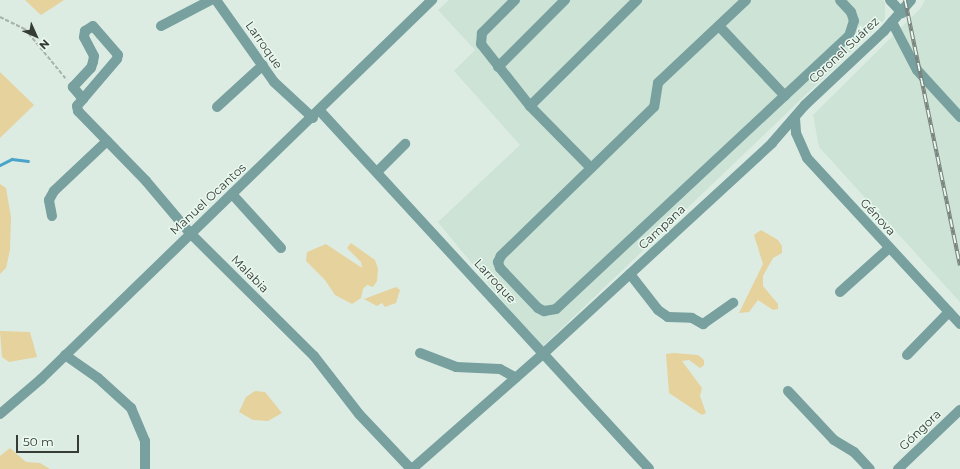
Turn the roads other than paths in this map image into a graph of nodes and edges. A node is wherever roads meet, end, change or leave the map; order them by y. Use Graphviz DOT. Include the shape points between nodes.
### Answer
graph roads {
  1 [pos="211,0"];
  2 [pos="432,0"];
  3 [pos="514,0"];
  4 [pos="565,0"];
  5 [pos="637,0"];
  6 [pos="746,0"];
  7 [pos="840,0"];
  8 [pos="890,0"];
  9 [pos="911,0"];
  10 [pos="220,2"];
  11 [pos="902,13"];
  12 [pos="892,22"];
  13 [pos="161,26"];
  14 [pos="719,26"];
  15 [pos="263,65"];
  16 [pos="498,67"];
  17 [pos="785,96"];
  18 [pos="83,99"];
  19 [pos="530,106"];
  20 [pos="217,107"];
  21 [pos="316,114"];
  22 [pos="960,117"];
  23 [pos="795,118"];
  24 [pos="107,141"];
  25 [pos="405,144"];
  26 [pos="591,168"];
  27 [pos="376,172"];
  28 [pos="232,194"];
  29 [pos="52,216"];
  30 [pos="190,233"];
  31 [pos="281,248"];
  32 [pos="889,248"];
  33 [pos="630,274"];
  34 [pos="840,292"];
  35 [pos="733,303"];
  36 [pos="949,312"];
  37 [pos="960,324"];
  38 [pos="420,353"];
  39 [pos="544,353"];
  40 [pos="65,355"];
  41 [pos="907,355"];
  42 [pos="516,378"];
  43 [pos="788,390"];
  44 [pos="960,410"];
  45 [pos="0,414"];
  46 [pos="145,469"];
  47 [pos="412,469"];
  48 [pos="649,469"];
  49 [pos="870,469"];
  50 [pos="898,469"];
  1 -- 13 [label="street"];
  2 -- 21 [label="street, Manuel Ocantos"];
  3 -- 16 [label="street" via="481,36 484,52"];
  4 -- 16 [label="street"];
  5 -- 19 [label="street"];
  6 -- 14 [label="street"];
  7 -- 17 [label="street" via="851,12 854,20 852,30"];
  8 -- 11 [label="street"];
  9 -- 11 [label="street, Coronel Suárez"];
  10 -- 15 [label="street, Larroque"];
  11 -- 12 [label="street, Coronel Suárez"];
  12 -- 22 [label="street" via="917,70"];
  12 -- 23 [label="street, Coronel Suárez" via="805,105"];
  14 -- 17 [label="street"];
  14 -- 26 [label="street" via="658,83 654,107"];
  15 -- 20 [label="street"];
  15 -- 21 [label="street, Larroque" via="274,82"];
  16 -- 19 [label="street"];
  17 -- 26 [label="street" via="556,309 544,312 500,268 498,262 501,256"];
  18 -- 18 [label="street" via="118,56 93,26 85,31 84,37 94,56 93,62 91,68 74,83 75,89"];
  18 -- 24 [label="street, Malabia" via="77,106 78,111"];
  19 -- 26 [label="street"];
  21 -- 27 [label="street, Larroque"];
  21 -- 28 [label="street, Manuel Ocantos"];
  23 -- 32 [label="street, Génova" via="796,134 807,158"];
  23 -- 33 [label="street, Campana" via="772,143"];
  24 -- 29 [label="street" via="54,191 50,200"];
  24 -- 30 [label="street, Malabia" via="146,181"];
  25 -- 27 [label="street"];
  27 -- 39 [label="street, Larroque"];
  28 -- 30 [label="street, Manuel Ocantos"];
  28 -- 31 [label="street"];
  30 -- 40 [label="street, Manuel Ocantos"];
  30 -- 47 [label="street, Malabia" via="314,356 359,414"];
  32 -- 34 [label="street"];
  32 -- 36 [label="street, Génova"];
  33 -- 35 [label="street" via="658,310 668,317 692,318 703,324"];
  33 -- 39 [label="street, Campana"];
  36 -- 37 [label="street, Génova"];
  36 -- 41 [label="street"];
  38 -- 42 [label="street" via="456,367 500,368"];
  39 -- 42 [label="street, Campana"];
  39 -- 48 [label="street, Larroque"];
  40 -- 45 [label="street, Manuel Ocantos"];
  40 -- 46 [label="street" via="98,378 132,408 145,441"];
  42 -- 47 [label="street, Campana"];
  43 -- 49 [label="street" via="834,440 854,452"];
  44 -- 50 [label="street, Góngora"];
}
